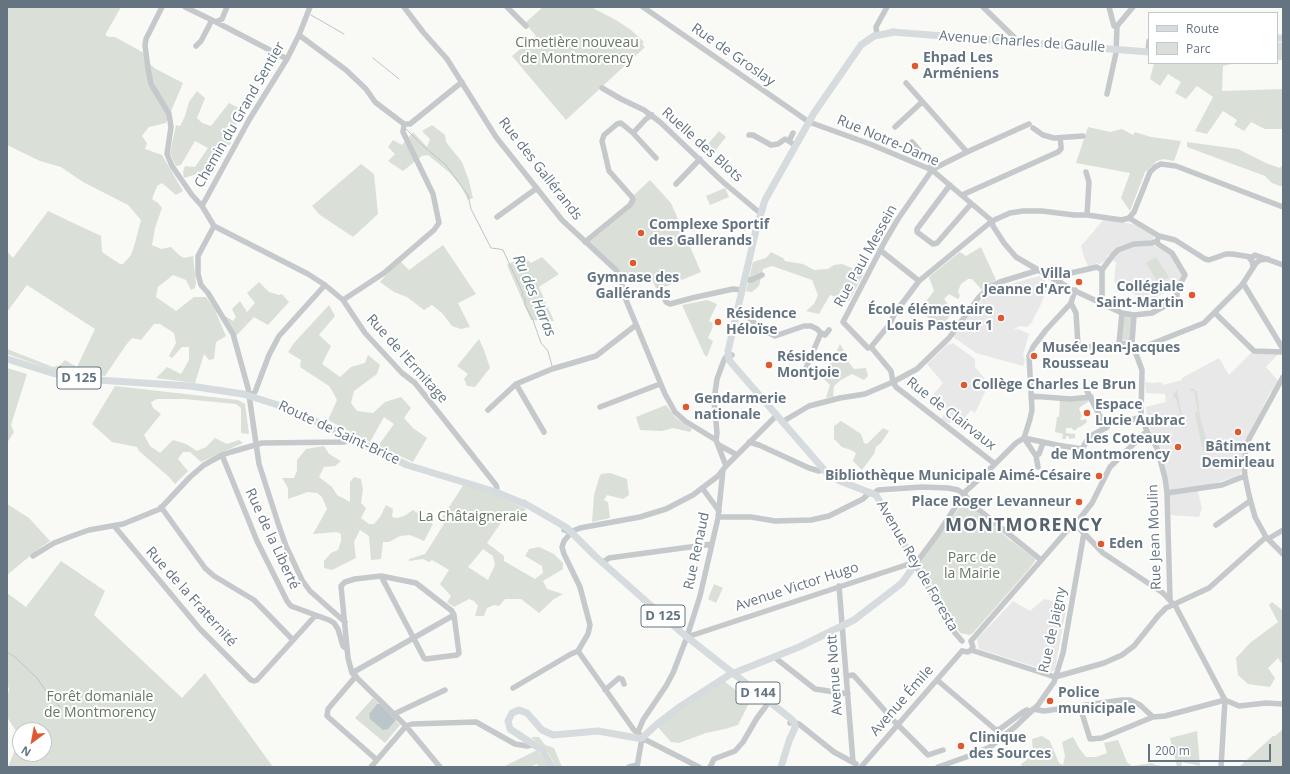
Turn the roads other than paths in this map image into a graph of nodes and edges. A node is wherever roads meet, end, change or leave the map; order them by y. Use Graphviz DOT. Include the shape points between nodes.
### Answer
graph roads {
  1 [pos="162,7"];
  2 [pos="185,7"];
  3 [pos="228,7"];
  4 [pos="310,7"];
  5 [pos="404,7"];
  6 [pos="507,7"];
  7 [pos="643,7"];
  8 [pos="887,7"];
  9 [pos="983,7"];
  10 [pos="1109,7"];
  11 [pos="1134,7"];
  12 [pos="214,21"];
  13 [pos="526,26"];
  14 [pos="1117,26"];
  15 [pos="876,33"];
  16 [pos="299,35"];
  17 [pos="1015,42"];
  18 [pos="196,46"];
  19 [pos="1117,49"];
  20 [pos="1148,52"];
  21 [pos="287,59"];
  22 [pos="462,82"];
  23 [pos="906,83"];
  24 [pos="602,88"];
  25 [pos="1107,94"];
  26 [pos="922,102"];
  27 [pos="652,115"];
  28 [pos="809,122"];
  29 [pos="404,124"];
  30 [pos="895,127"];
  31 [pos="633,133"];
  32 [pos="793,133"];
  33 [pos="749,135"];
  34 [pos="1083,136"];
  35 [pos="1060,138"];
  36 [pos="789,141"];
  37 [pos="912,142"];
  38 [pos="795,145"];
  39 [pos="967,152"];
  40 [pos="656,158"];
  41 [pos="700,159"];
  42 [pos="932,170"];
  43 [pos="1086,172"];
  44 [pos="676,184"];
  45 [pos="950,185"];
  46 [pos="537,188"];
  47 [pos="962,195"];
  48 [pos="972,204"];
  49 [pos="202,206"];
  50 [pos="1283,207"];
  51 [pos="760,213"];
  52 [pos="1087,215"];
  53 [pos="496,217"];
  54 [pos="1129,218"];
  55 [pos="992,221"];
  56 [pos="214,226"];
  57 [pos="1158,238"];
  58 [pos="585,242"];
  59 [pos="880,250"];
  60 [pos="1251,257"];
  61 [pos="1268,259"];
  62 [pos="1283,264"];
  63 [pos="1253,266"];
  64 [pos="1039,270"];
  65 [pos="1102,270"];
  66 [pos="1249,273"];
  67 [pos="762,276"];
  68 [pos="745,279"];
  69 [pos="1059,280"];
  70 [pos="919,281"];
  71 [pos="1243,283"];
  72 [pos="325,285"];
  73 [pos="660,288"];
  74 [pos="1076,290"];
  75 [pos="742,292"];
  76 [pos="343,300"];
  77 [pos="1071,303"];
  78 [pos="1102,303"];
  79 [pos="1122,312"];
  80 [pos="1215,313"];
  81 [pos="1134,314"];
  82 [pos="736,315"];
  83 [pos="636,325"];
  84 [pos="829,330"];
  85 [pos="821,333"];
  86 [pos="1119,343"];
  87 [pos="871,347"];
  88 [pos="1134,348"];
  89 [pos="1283,350"];
  90 [pos="730,355"];
  91 [pos="7,358"];
  92 [pos="806,368"];
  93 [pos="1283,377"];
  94 [pos="893,382"];
  95 [pos="516,384"];
  96 [pos="660,384"];
  97 [pos="1088,391"];
  98 [pos="249,396"];
  99 [pos="1031,396"];
  100 [pos="1090,397"];
  101 [pos="600,407"];
  102 [pos="488,410"];
  103 [pos="1141,416"];
  104 [pos="779,419"];
  105 [pos="1117,424"];
  106 [pos="1147,431"];
  107 [pos="544,432"];
  108 [pos="348,436"];
  109 [pos="1024,438"];
  110 [pos="718,442"];
  111 [pos="749,442"];
  112 [pos="1043,443"];
  113 [pos="255,445"];
  114 [pos="737,455"];
  115 [pos="222,456"];
  116 [pos="1036,456"];
  117 [pos="995,464"];
  118 [pos="1038,467"];
  119 [pos="724,468"];
  120 [pos="823,469"];
  121 [pos="1244,476"];
  122 [pos="493,488"];
  123 [pos="703,489"];
  124 [pos="872,493"];
  125 [pos="1167,493"];
  126 [pos="964,494"];
  127 [pos="1250,501"];
  128 [pos="161,507"];
  129 [pos="718,514"];
  130 [pos="1075,524"];
  131 [pos="1216,525"];
  132 [pos="115,526"];
  133 [pos="580,528"];
  134 [pos="566,530"];
  135 [pos="1283,530"];
  136 [pos="1084,533"];
  137 [pos="1267,538"];
  138 [pos="712,544"];
  139 [pos="1283,554"];
  140 [pos="33,556"];
  141 [pos="1041,560"];
  142 [pos="602,563"];
  143 [pos="914,566"];
  144 [pos="381,576"];
  145 [pos="839,586"];
  146 [pos="1169,589"];
  147 [pos="1160,591"];
  148 [pos="1170,598"];
  149 [pos="1174,605"];
  150 [pos="454,615"];
  151 [pos="315,616"];
  152 [pos="345,622"];
  153 [pos="843,626"];
  154 [pos="688,637"];
  155 [pos="413,638"];
  156 [pos="293,640"];
  157 [pos="962,641"];
  158 [pos="971,641"];
  159 [pos="347,649"];
  160 [pos="971,650"];
  161 [pos="578,651"];
  162 [pos="962,651"];
  163 [pos="775,657"];
  164 [pos="733,673"];
  165 [pos="354,674"];
  166 [pos="847,676"];
  167 [pos="1056,676"];
  168 [pos="937,680"];
  169 [pos="624,684"];
  170 [pos="513,688"];
  171 [pos="445,690"];
  172 [pos="605,690"];
  173 [pos="848,694"];
  174 [pos="1225,700"];
  175 [pos="769,702"];
  176 [pos="1283,704"];
  177 [pos="1080,707"];
  178 [pos="1032,710"];
  179 [pos="394,714"];
  180 [pos="1153,717"];
  181 [pos="792,724"];
  182 [pos="898,724"];
  183 [pos="406,726"];
  184 [pos="640,735"];
  185 [pos="534,744"];
  186 [pos="943,750"];
  187 [pos="377,760"];
  188 [pos="853,762"];
  189 [pos="637,766"];
  190 [pos="371,767"];
  191 [pos="440,767"];
  192 [pos="552,767"];
  193 [pos="629,767"];
  194 [pos="699,767"];
  195 [pos="710,767"];
  196 [pos="781,767"];
  197 [pos="861,767"];
  198 [pos="938,767"];
  199 [pos="1221,767"];
  1 -- 49 [label="street" via="145,45 151,84 169,114 171,127 167,154 172,166"];
  2 -- 12 [label="street"];
  3 -- 12 [label="street" via="220,22"];
  4 -- 16 [label="street, Chemin du Grand Sentier"];
  5 -- 22 [label="street, Rue des Gallérands" via="447,59"];
  6 -- 13 [label="street"];
  7 -- 28 [label="street, Rue de Groslay"];
  8 -- 15 [label="street"];
  9 -- 17 [label="street" via="1016,38"];
  10 -- 14 [label="street" via="1114,26"];
  11 -- 14 [label="street"];
  12 -- 18 [label="street"];
  12 -- 21 [label="street"];
  14 -- 19 [label="street"];
  15 -- 17 [label="main road, Avenue Charles de Gaulle" via="895,32"];
  15 -- 28 [label="main road" via="861,41"];
  16 -- 21 [label="street, Chemin du Grand Sentier"];
  16 -- 29 [label="street" via="346,70 366,89 375,102"];
  17 -- 19 [label="main road, Avenue Charles de Gaulle"];
  19 -- 20 [label="main road, Avenue Charles de Gaulle"];
  19 -- 25 [label="street"];
  21 -- 49 [label="street, Chemin du Grand Sentier" via="249,120"];
  22 -- 29 [label="street" via="410,124"];
  22 -- 46 [label="street, Rue des Gallérands" via="496,137"];
  23 -- 26 [label="street"];
  24 -- 27 [label="street, Ruelle des Blots"];
  26 -- 30 [label="street"];
  26 -- 39 [label="street"];
  27 -- 31 [label="street"];
  27 -- 41 [label="street, Ruelle des Blots"];
  28 -- 38 [label="main road"];
  28 -- 42 [label="street, Rue Notre-Dame"];
  29 -- 76 [label="street" via="403,132 433,194 439,223 384,273"];
  31 -- 40 [label="street"];
  31 -- 58 [label="street" via="624,125 617,124 604,135 602,141 609,171 632,197 632,202"];
  32 -- 36 [label="street"];
  33 -- 36 [label="street" via="771,145 785,139"];
  34 -- 35 [label="street"];
  35 -- 39 [label="street" via="1048,137 1031,126"];
  35 -- 47 [label="street" via="1061,149 1058,152"];
  36 -- 38 [label="street"];
  37 -- 42 [label="street" via="931,164"];
  38 -- 51 [label="main road"];
  39 -- 42 [label="street"];
  41 -- 44 [label="street"];
  41 -- 51 [label="street, Ruelle des Blots"];
  42 -- 45 [label="street, Rue Notre-Dame"];
  42 -- 59 [label="street, Rue Paul Messein"];
  43 -- 52 [label="street" via="1089,182"];
  45 -- 47 [label="street, Rue Notre-Dame"];
  45 -- 48 [label="street" via="917,232 934,244 937,243"];
  46 -- 53 [label="street"];
  46 -- 58 [label="street, Rue des Gallérands" via="562,220"];
  47 -- 48 [label="street, Rue Notre-Dame"];
  48 -- 55 [label="street, Rue Notre-Dame"];
  49 -- 56 [label="street"];
  50 -- 54 [label="street" via="1176,166 1161,164 1150,172 1134,212"];
  51 -- 68 [label="main road"];
  52 -- 54 [label="street" via="1122,220"];
  52 -- 55 [label="street" via="1023,211"];
  54 -- 57 [label="street"];
  55 -- 64 [label="street, Rue Notre-Dame" via="992,226 1012,254"];
  55 -- 70 [label="street"];
  56 -- 72 [label="street, Rue de l'Ermitage"];
  56 -- 98 [label="street" via="198,256 198,274 201,285 233,334"];
  57 -- 60 [label="street" via="1166,236 1175,240 1205,260 1226,254"];
  57 -- 65 [label="street" via="1152,243 1134,244 1118,250"];
  57 -- 81 [label="street" via="1158,244 1172,253 1185,275 1174,301 1152,313"];
  58 -- 83 [label="street, Rue des Gallérands" via="619,275 622,292"];
  59 -- 70 [label="street"];
  59 -- 87 [label="street, Rue Paul Messein" via="843,322 868,348"];
  60 -- 61 [label="street"];
  60 -- 63 [label="street"];
  60 -- 66 [label="street"];
  61 -- 62 [label="street"];
  61 -- 63 [label="street" via="1260,260"];
  63 -- 66 [label="street"];
  64 -- 69 [label="street, Rue Notre-Dame"];
  64 -- 94 [label="street" via="990,287 932,355 917,369"];
  65 -- 69 [label="street" via="1097,267 1071,273"];
  65 -- 78 [label="street"];
  66 -- 71 [label="street"];
  67 -- 68 [label="street" via="751,280"];
  68 -- 75 [label="main road"];
  69 -- 74 [label="street, Rue Notre-Dame"];
  70 -- 87 [label="street"];
  71 -- 80 [label="street"];
  71 -- 89 [label="street"];
  72 -- 76 [label="street, Rue de l'Ermitage"];
  72 -- 98 [label="street" via="279,336 255,392"];
  73 -- 75 [label="street" via="669,304 729,290 736,289"];
  74 -- 77 [label="street"];
  74 -- 78 [label="street, Rue Notre-Dame"];
  75 -- 82 [label="main road"];
  76 -- 122 [label="street, Rue de l'Ermitage" via="365,333 402,373 415,383"];
  77 -- 86 [label="street" via="1076,313 1078,346 1110,346"];
  77 -- 99 [label="street" via="1032,347 1029,356"];
  78 -- 79 [label="street"];
  79 -- 81 [label="street"];
  79 -- 86 [label="street"];
  80 -- 88 [label="street" via="1204,323 1141,348"];
  80 -- 89 [label="street" via="1254,351"];
  81 -- 88 [label="street"];
  82 -- 85 [label="street" via="748,317 761,329 775,336 804,326 811,326"];
  82 -- 90 [label="main road"];
  83 -- 95 [label="street" via="596,356 552,369"];
  83 -- 96 [label="street, Rue des Gallérands"];
  84 -- 85 [label="street" via="825,335"];
  85 -- 92 [label="street"];
  86 -- 88 [label="street" via="1129,344"];
  87 -- 94 [label="street, Rue Paul Messein" via="891,371"];
  88 -- 103 [label="street" via="1142,370"];
  90 -- 104 [label="main road" via="738,371"];
  90 -- 110 [label="street" via="724,360 717,379 714,400"];
  91 -- 98 [label="main road, D 125" via="43,371 92,380 172,386"];
  93 -- 121 [label="street" via="1249,439"];
  94 -- 104 [label="street" via="865,394 809,406"];
  94 -- 117 [label="street, Rue de Clairvaux" via="896,387"];
  95 -- 102 [label="street"];
  95 -- 107 [label="street"];
  96 -- 101 [label="street"];
  96 -- 110 [label="street, Rue des Gallérands" via="680,416"];
  97 -- 100 [label="street"];
  98 -- 108 [label="main road, Route de Saint-Brice / D 125" via="284,407"];
  98 -- 113 [label="street"];
  99 -- 100 [label="street" via="1071,399"];
  99 -- 109 [label="street" via="1030,419"];
  100 -- 112 [label="street" via="1106,428 1089,437 1082,449"];
  103 -- 105 [label="street"];
  103 -- 106 [label="street, Rue Jean Moulin"];
  104 -- 111 [label="street"];
  104 -- 120 [label="main road"];
  106 -- 125 [label="street, Rue Jean Moulin" via="1158,452"];
  106 -- 130 [label="street" via="1110,467 1088,510"];
  108 -- 113 [label="street" via="336,442"];
  108 -- 122 [label="main road, Route de Saint-Brice / D 125" via="428,472"];
  109 -- 112 [label="street"];
  109 -- 116 [label="street"];
  109 -- 117 [label="street"];
  110 -- 114 [label="street, Rue des Gallérands"];
  110 -- 119 [label="street"];
  111 -- 114 [label="street"];
  111 -- 120 [label="street" via="812,469"];
  112 -- 116 [label="street"];
  113 -- 115 [label="street"];
  113 -- 152 [label="street" via="277,520 296,569 310,591"];
  114 -- 119 [label="street"];
  115 -- 128 [label="street" via="204,465"];
  115 -- 151 [label="street, Rue de la Liberté" via="257,541 287,601 291,606"];
  116 -- 118 [label="street"];
  117 -- 126 [label="street"];
  119 -- 123 [label="street"];
  119 -- 129 [label="street, Rue Renaud"];
  120 -- 124 [label="main road" via="835,479"];
  121 -- 125 [label="street" via="1222,485"];
  121 -- 127 [label="street"];
  122 -- 134 [label="main road, Route de Saint-Brice / D 125" via="527,505"];
  123 -- 129 [label="street"];
  123 -- 133 [label="street" via="666,509 640,517"];
  124 -- 126 [label="street" via="878,490 931,487 958,490"];
  124 -- 129 [label="street" via="829,516 811,520 775,521"];
  124 -- 143 [label="main road, Avenue Rey de Foresta" via="878,498 911,556"];
  125 -- 146 [label="street, Rue Jean Moulin"];
  126 -- 141 [label="street" via="974,506"];
  126 -- 143 [label="street"];
  127 -- 131 [label="street"];
  127 -- 137 [label="street" via="1255,517"];
  128 -- 132 [label="street"];
  128 -- 156 [label="street" via="205,568 254,600"];
  129 -- 138 [label="street, Rue Renaud"];
  130 -- 136 [label="street"];
  130 -- 141 [label="street"];
  132 -- 140 [label="street" via="72,536"];
  132 -- 156 [label="street, Rue de la Fraternité" via="200,629 251,680 257,680"];
  133 -- 134 [label="street"];
  133 -- 134 [label="street"];
  134 -- 142 [label="main road, Route de Saint-Brice / D 125"];
  134 -- 161 [label="street" via="562,547 580,588 590,625"];
  135 -- 137 [label="street"];
  136 -- 147 [label="street" via="1103,553"];
  136 -- 167 [label="street, Rue de Jaigny" via="1063,653"];
  137 -- 139 [label="street"];
  137 -- 149 [label="street" via="1209,588"];
  138 -- 142 [label="street" via="609,558"];
  138 -- 154 [label="street, Rue Renaud"];
  141 -- 158 [label="street"];
  142 -- 154 [label="main road, Route de Saint-Brice / D 125"];
  143 -- 145 [label="street, Avenue Victor Hugo" via="908,564"];
  143 -- 153 [label="main road" via="900,585"];
  143 -- 157 [label="street, Avenue Rey de Foresta"];
  144 -- 150 [label="street" via="416,583"];
  144 -- 152 [label="street" via="355,579 342,584"];
  144 -- 155 [label="street"];
  145 -- 153 [label="street, Avenue Nott"];
  145 -- 154 [label="street, Avenue Victor Hugo"];
  146 -- 147 [label="street" via="1167,593"];
  146 -- 148 [label="street, Rue Jean Moulin"];
  147 -- 148 [label="street"];
  148 -- 149 [label="street"];
  149 -- 167 [label="street" via="1166,608 1139,641 1122,655 1104,663"];
  149 -- 174 [label="street"];
  150 -- 155 [label="street"];
  150 -- 155 [label="street" via="459,653 457,655 426,659"];
  151 -- 156 [label="street"];
  151 -- 159 [label="street, Rue de la Liberté" via="334,623 343,646"];
  152 -- 159 [label="street"];
  153 -- 163 [label="main road"];
  153 -- 166 [label="street, Avenue Nott"];
  154 -- 164 [label="main road, Route de Saint-Brice / D 125"];
  154 -- 184 [label="street, Rue Renaud" via="666,686 643,720"];
  155 -- 165 [label="street"];
  157 -- 158 [label="street"];
  157 -- 162 [label="street"];
  158 -- 160 [label="street"];
  159 -- 165 [label="street"];
  160 -- 162 [label="street"];
  160 -- 167 [label="street"];
  161 -- 170 [label="street"];
  161 -- 172 [label="street"];
  162 -- 168 [label="street, Avenue Émile"];
  163 -- 164 [label="main road"];
  163 -- 173 [label="street" via="815,689"];
  164 -- 175 [label="main road, D 144"];
  164 -- 184 [label="main road"];
  165 -- 179 [label="street"];
  165 -- 187 [label="street" via="328,709 327,716"];
  166 -- 173 [label="street, Avenue Nott"];
  166 -- 182 [label="street" via="853,675"];
  167 -- 178 [label="street, Rue de Jaigny" via="1038,705"];
  168 -- 178 [label="street" via="996,730 1023,712"];
  168 -- 182 [label="street, Avenue Émile"];
  169 -- 172 [label="street" via="620,678"];
  171 -- 179 [label="street"];
  172 -- 184 [label="street"];
  173 -- 188 [label="street, Avenue Nott"];
  174 -- 176 [label="street" via="1239,706"];
  174 -- 180 [label="street" via="1166,716"];
  174 -- 199 [label="street"];
  175 -- 181 [label="main road, D 144" via="783,712"];
  175 -- 195 [label="street" via="743,742 735,750 714,759"];
  177 -- 178 [label="street"];
  177 -- 180 [label="street" via="1130,700"];
  177 -- 180 [label="street" via="1090,740 1102,738"];
  178 -- 198 [label="street, Rue de Jaigny" via="990,747"];
  179 -- 183 [label="street"];
  181 -- 188 [label="street"];
  181 -- 196 [label="main road"];
  182 -- 186 [label="street" via="928,755"];
  182 -- 197 [label="street, Avenue Émile"];
  183 -- 185 [label="street" via="476,722 515,744"];
  183 -- 187 [label="street"];
  183 -- 191 [label="street"];
  184 -- 185 [label="main road" via="638,738 598,731 553,736 542,730 527,713 519,710 512,713 508,721 509,728"];
  184 -- 189 [label="street, Rue Renaud"];
  184 -- 194 [label="street"];
  185 -- 192 [label="main road" via="545,754"];
  187 -- 190 [label="street"];
  188 -- 197 [label="street"];
  189 -- 193 [label="street"];
}
